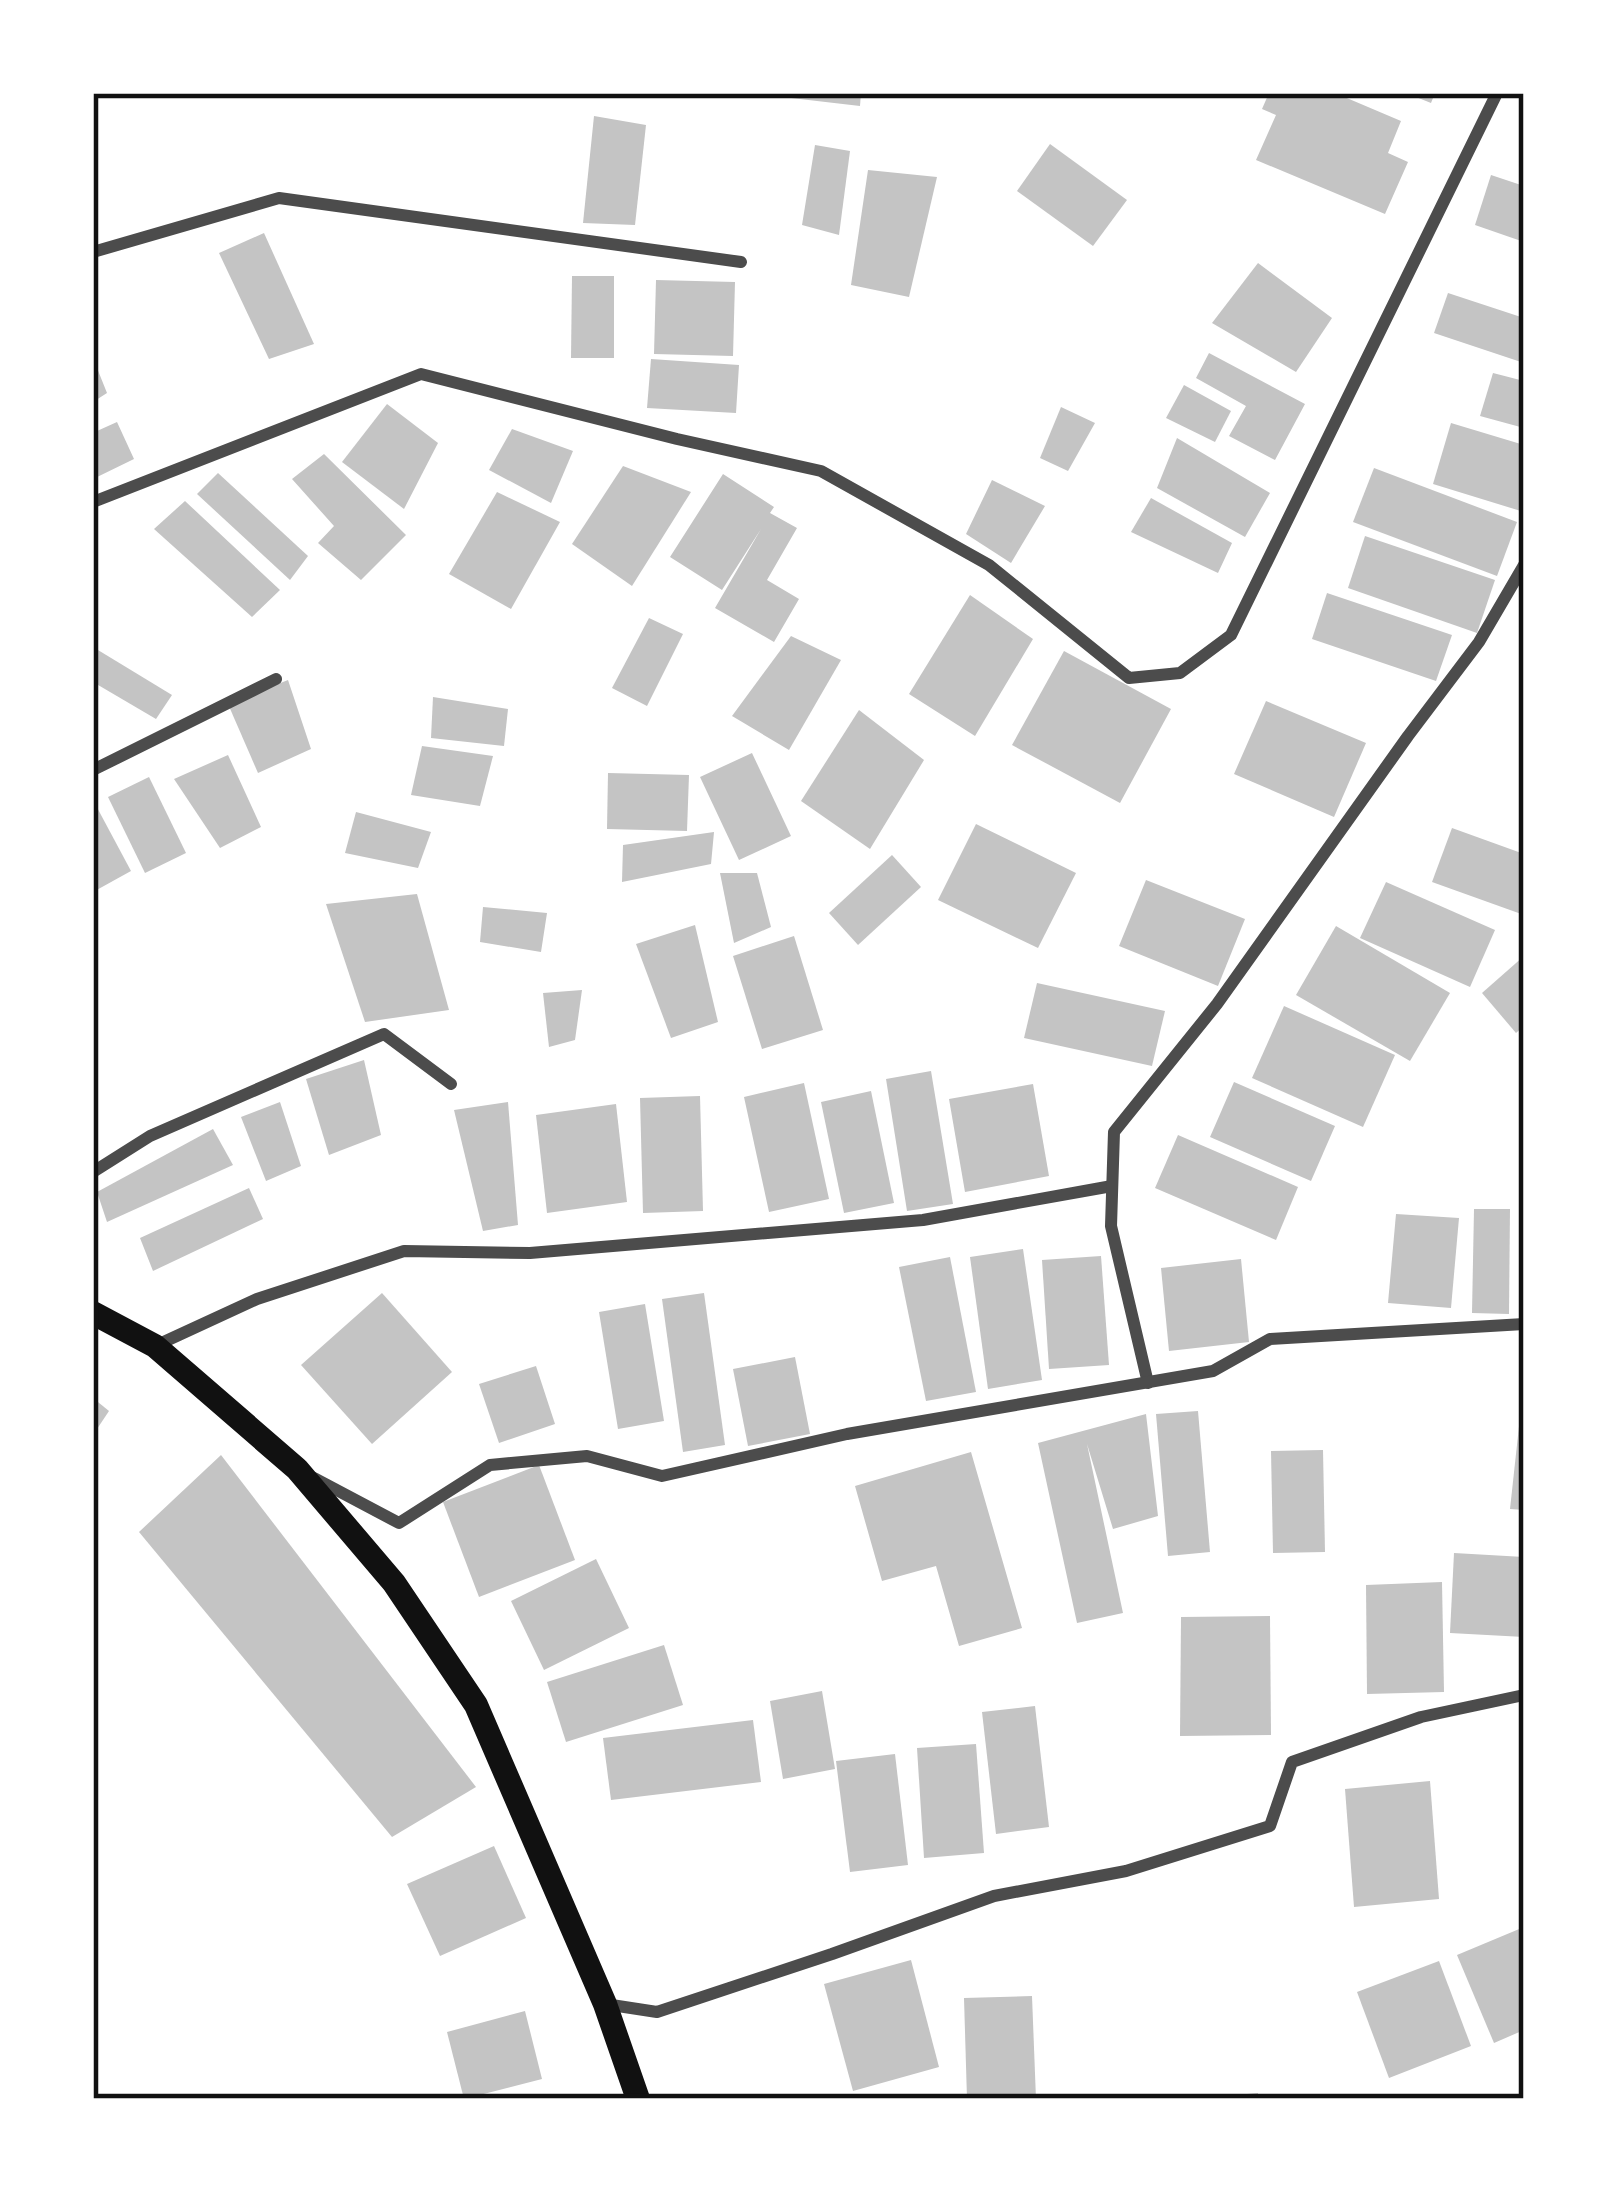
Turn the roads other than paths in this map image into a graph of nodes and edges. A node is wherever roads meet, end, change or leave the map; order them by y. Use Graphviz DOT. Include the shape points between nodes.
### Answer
graph roads {
  1 [pos="1497,93"];
  2 [pos="93,252"];
  3 [pos="741,262"];
  4 [pos="93,502"];
  5 [pos="1524,565"];
  6 [pos="277,679"];
  7 [pos="93,770"];
  8 [pos="451,1084"];
  9 [pos="93,1172"];
  10 [pos="1112,1186"];
  11 [pos="93,1313"];
  12 [pos="1524,1324"];
  13 [pos="155,1346"];
  14 [pos="1148,1383"];
  15 [pos="297,1469"];
  16 [pos="1524,1695"];
  17 [pos="605,2004"];
  18 [pos="638,2099"];
  1 -- 4 [label="street" via="1231,635 1180,673 1129,678 989,565 821,471 421,374"];
  2 -- 3 [label="street" via="279,198"];
  5 -- 10 [label="street" via="1479,642 1114,1132"];
  6 -- 7 [label="street"];
  8 -- 9 [label="street" via="384,1034 150,1136"];
  10 -- 13 [label="street" via="923,1220 530,1252 404,1251 257,1299"];
  10 -- 14 [label="street" via="1111,1226"];
  11 -- 13 [label="main road"];
  12 -- 14 [label="street" via="1270,1339 1214,1372"];
  13 -- 15 [label="main road"];
  14 -- 15 [label="street" via="848,1433 662,1476 587,1456 490,1465 399,1522"];
  15 -- 17 [label="main road" via="394,1582 476,1706"];
  16 -- 17 [label="street" via="1421,1717 1292,1762 1270,1826 1126,1871 994,1896 657,2012"];
  17 -- 18 [label="main road"];
}
